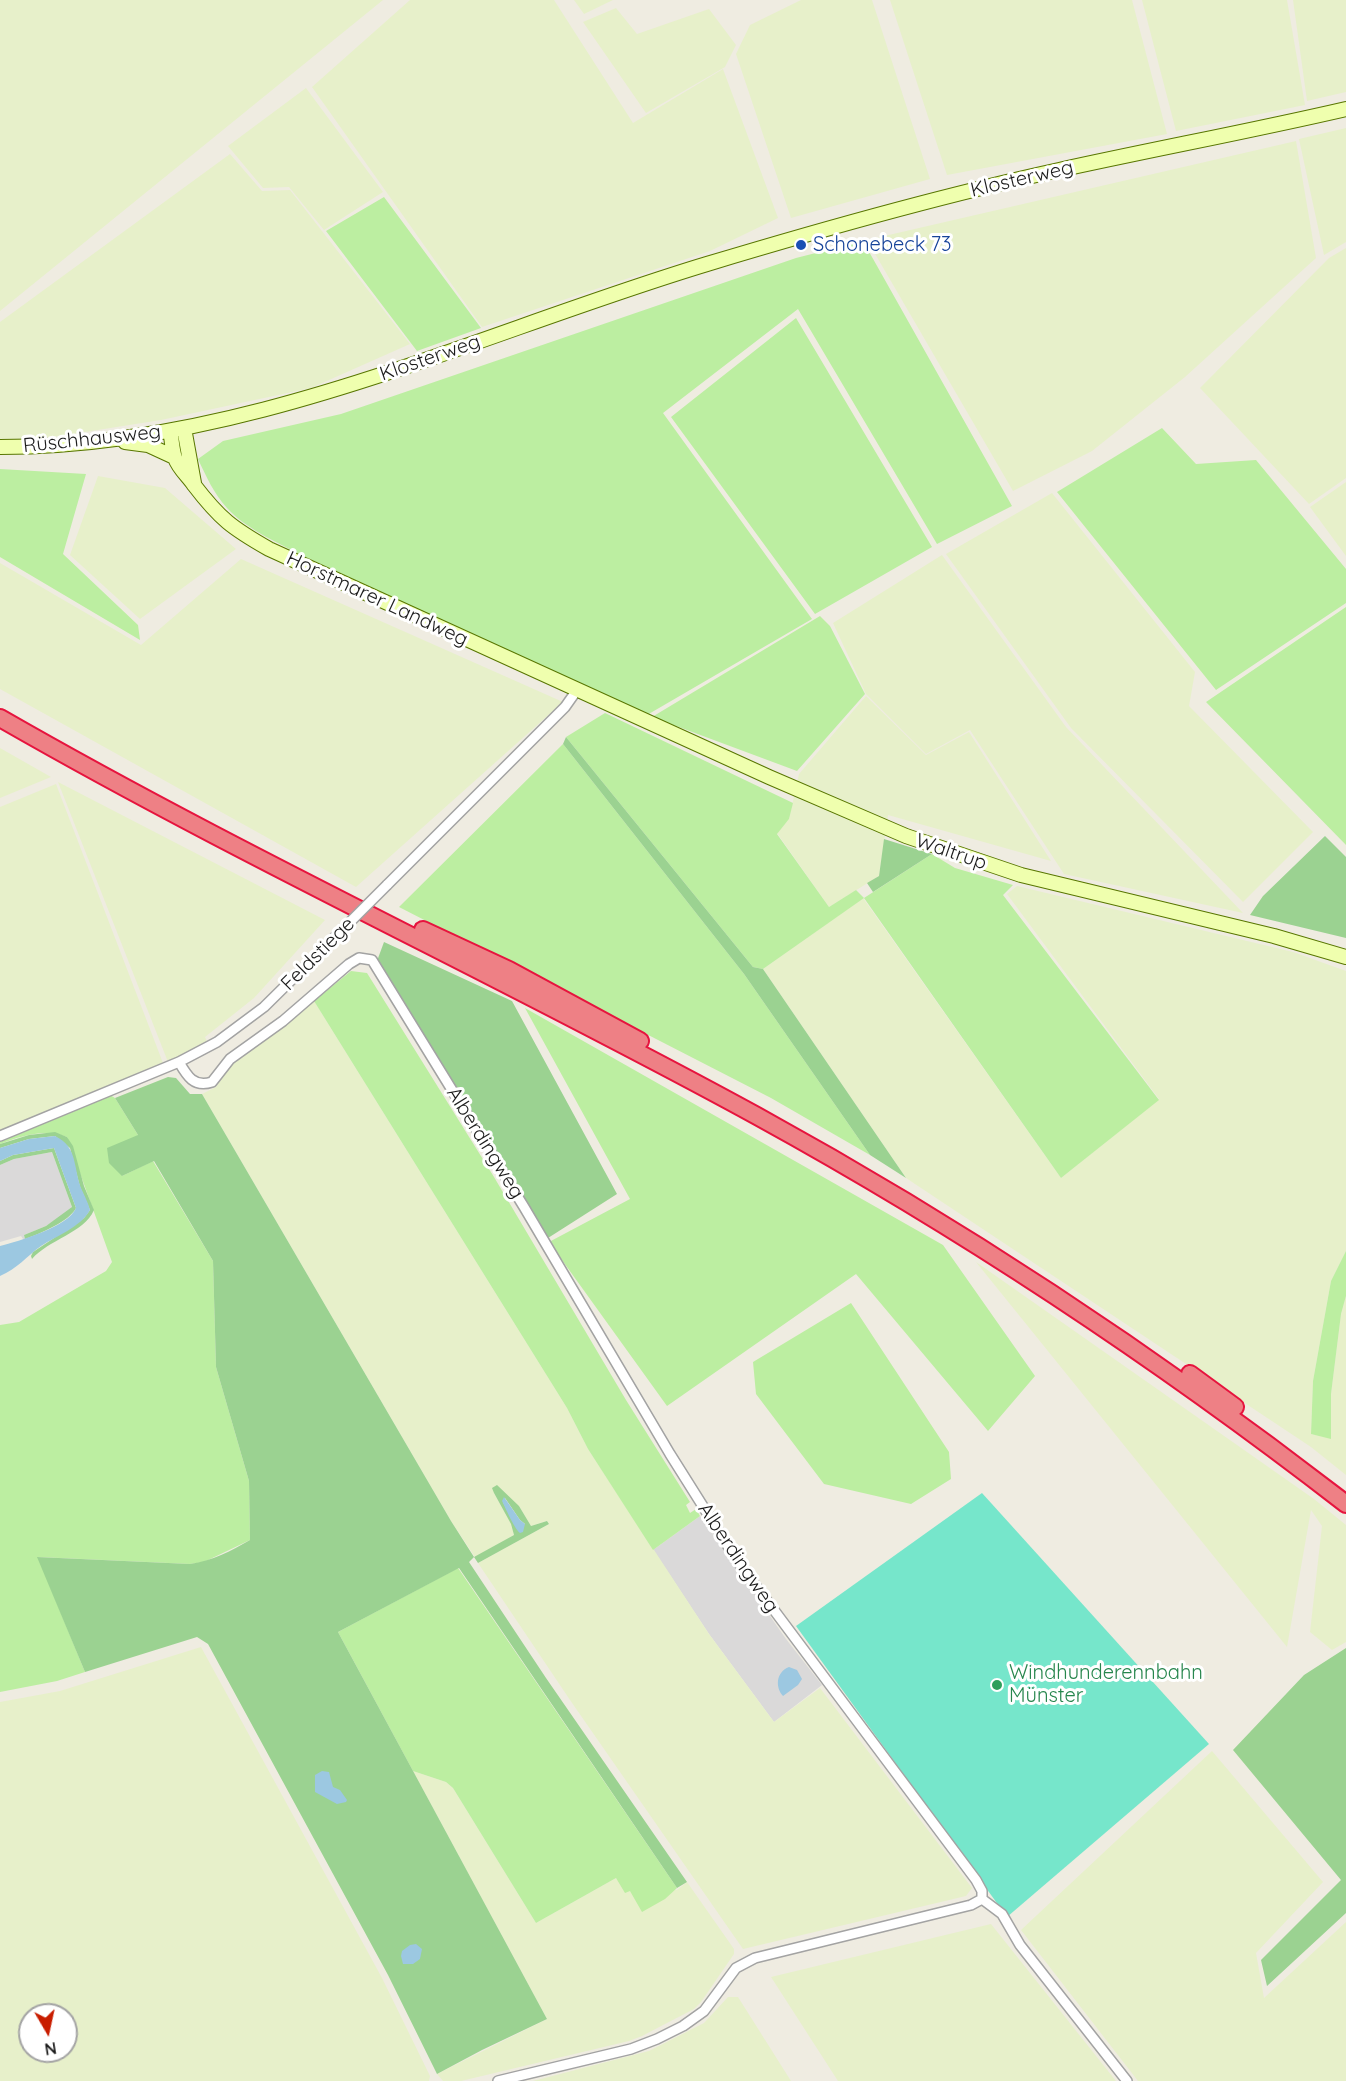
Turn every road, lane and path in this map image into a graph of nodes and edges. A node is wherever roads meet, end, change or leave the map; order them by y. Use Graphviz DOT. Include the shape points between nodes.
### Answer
graph roads {
  1 [pos="1346,109"];
  2 [pos="177,429"];
  3 [pos="105,441"];
  4 [pos="0,447"];
  5 [pos="174,457"];
  6 [pos="194,485"];
  7 [pos="577,690"];
  8 [pos="0,708"];
  9 [pos="0,718"];
  10 [pos="1346,957"];
  11 [pos="179,1062"];
  12 [pos="0,1136"];
  13 [pos="1346,1490"];
  14 [pos="1346,1504"];
  15 [pos="982,1899"];
  16 [pos="498,2081"];
  17 [pos="1127,2081"];
  1 -- 2 [label="main road, Klosterweg" via="951,196 792,238 342,388"];
  2 -- 3 [label="main road, Rüschhausweg"];
  2 -- 5 [label="main road, Horstmarer Landweg"];
  2 -- 6 [label="main road, Horstmarer Landweg"];
  3 -- 4 [label="main road, Rüschhausweg"];
  3 -- 5 [label="main road" via="148,445"];
  5 -- 6 [label="main road, Horstmarer Landweg"];
  6 -- 7 [label="main road, Horstmarer Landweg" via="229,526 269,549"];
  7 -- 10 [label="main road, Waltrup" via="837,808 934,847 1020,875"];
  7 -- 11 [label="street, Feldstiege, bridge" via="565,707 282,991 217,1042"];
  8 -- 13 [label="highway" via="264,850 575,1005 857,1160 968,1226 1127,1330"];
  9 -- 14 [label="highway" via="168,810 672,1070 857,1173 1106,1329"];
  11 -- 12 [label="street, Feldstiege"];
  11 -- 15 [label="street, Alberdingweg" via="195,1083 212,1082 230,1059 283,1021 348,964 359,958 372,960 738,1562 976,1880"];
  15 -- 16 [label="street" via="755,1958 736,1968 704,2011 657,2039 631,2049"];
  15 -- 17 [label="street" via="1002,1914 1020,1945"];
}
